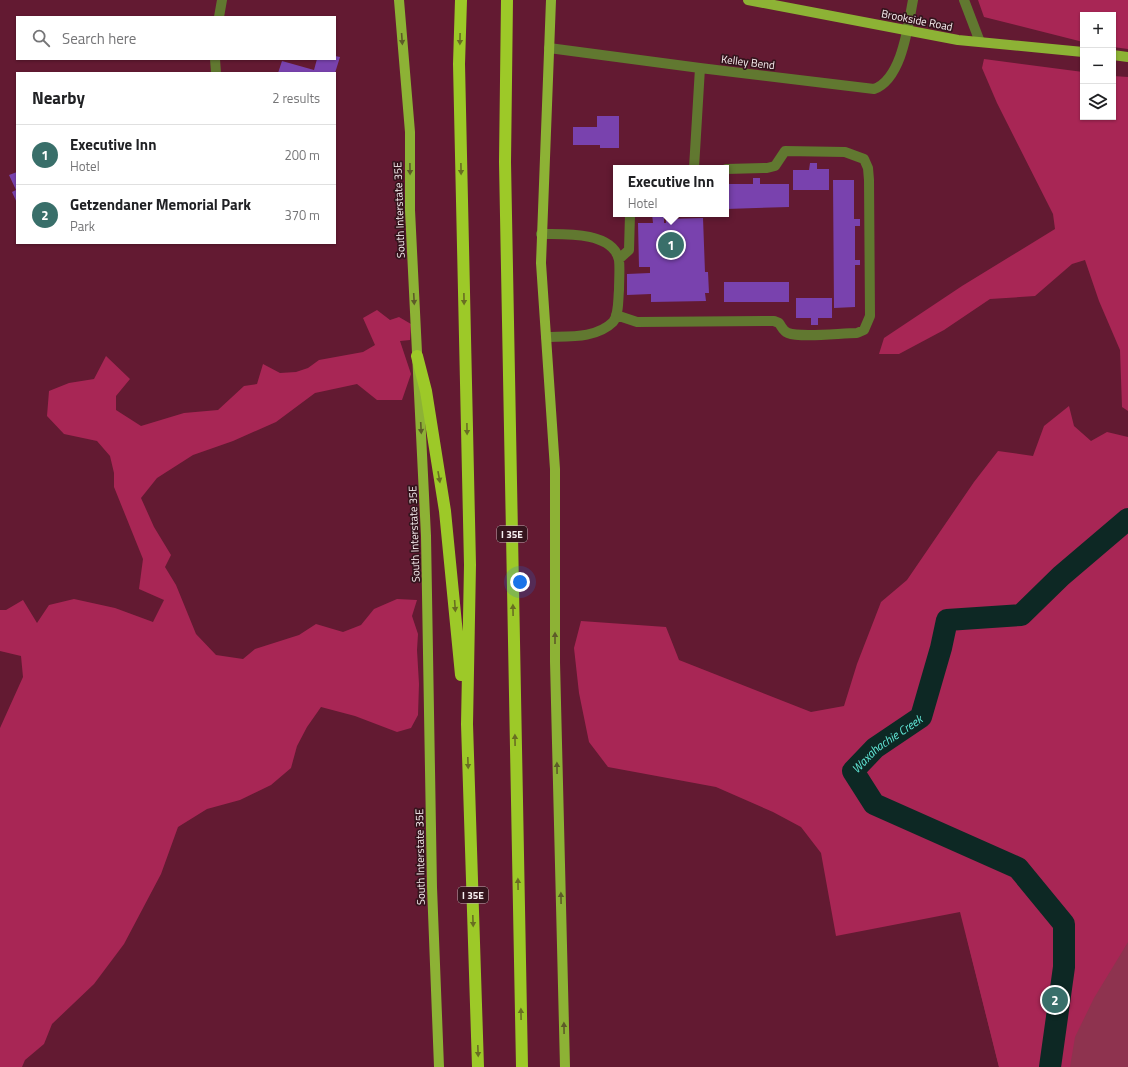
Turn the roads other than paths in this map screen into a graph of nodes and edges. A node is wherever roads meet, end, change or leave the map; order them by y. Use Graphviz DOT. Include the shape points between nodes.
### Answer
graph roads {
  1 [pos="222,0"];
  2 [pos="399,0"];
  3 [pos="461,0"];
  4 [pos="507,0"];
  5 [pos="551,0"];
  6 [pos="748,0"];
  7 [pos="913,0"];
  8 [pos="964,0"];
  9 [pos="219,16"];
  10 [pos="907,30"];
  11 [pos="980,42"];
  12 [pos="549,48"];
  13 [pos="1080,52"];
  14 [pos="1116,55"];
  15 [pos="1128,57"];
  16 [pos="215,60"];
  17 [pos="700,68"];
  18 [pos="216,72"];
  19 [pos="694,165"];
  20 [pos="729,169"];
  21 [pos="630,217"];
  22 [pos="540,234"];
  23 [pos="618,259"];
  24 [pos="616,315"];
  25 [pos="546,337"];
  26 [pos="417,356"];
  27 [pos="467,724"];
  28 [pos="439,1067"];
  29 [pos="478,1067"];
  30 [pos="522,1067"];
  31 [pos="565,1067"];
  1 -- 9 [label="street"];
  2 -- 26 [label="main road, South Interstate 35E, one-way" via="410,132 410,210"];
  3 -- 27 [label="highway, I 35E, one-way" via="459,64 470,565"];
  30 -- 4 [label="highway, I 35E, one-way" via="505,162"];
  5 -- 12 [label="main road"];
  6 -- 10 [label="main road, Brookside Road"];
  7 -- 10 [label="street, Kelley Bend"];
  8 -- 11 [label="street"];
  10 -- 11 [label="main road, Brookside Road"];
  10 -- 17 [label="street, Kelley Bend" via="898,62 890,78 874,89"];
  11 -- 13 [label="main road, Brookside Road"];
  12 -- 17 [label="street, Kelley Bend"];
  12 -- 22 [label="main road"];
  14 -- 15 [label="main road"];
  16 -- 18 [label="street"];
  17 -- 19 [label="street"];
  20 -- 24 [label="street" via="775,166 785,151 845,152 864,159 869,180 870,316 864,330 857,333 799,335 788,333 774,321 637,322"];
  21 -- 23 [label="street" via="630,250"];
  22 -- 23 [label="street" via="581,235 596,239 609,245"];
  22 -- 25 [label="main road"];
  23 -- 24 [label="street"];
  24 -- 25 [label="street" via="614,322 599,331 576,336"];
  31 -- 25 [label="main road, one-way" via="555,662 555,469"];
  26 -- 27 [label="highway, one-way" via="426,392 445,511"];
  26 -- 28 [label="main road, South Interstate 35E, one-way" via="426,536 432,887"];
  27 -- 29 [label="highway, I 35E, one-way"];
}
